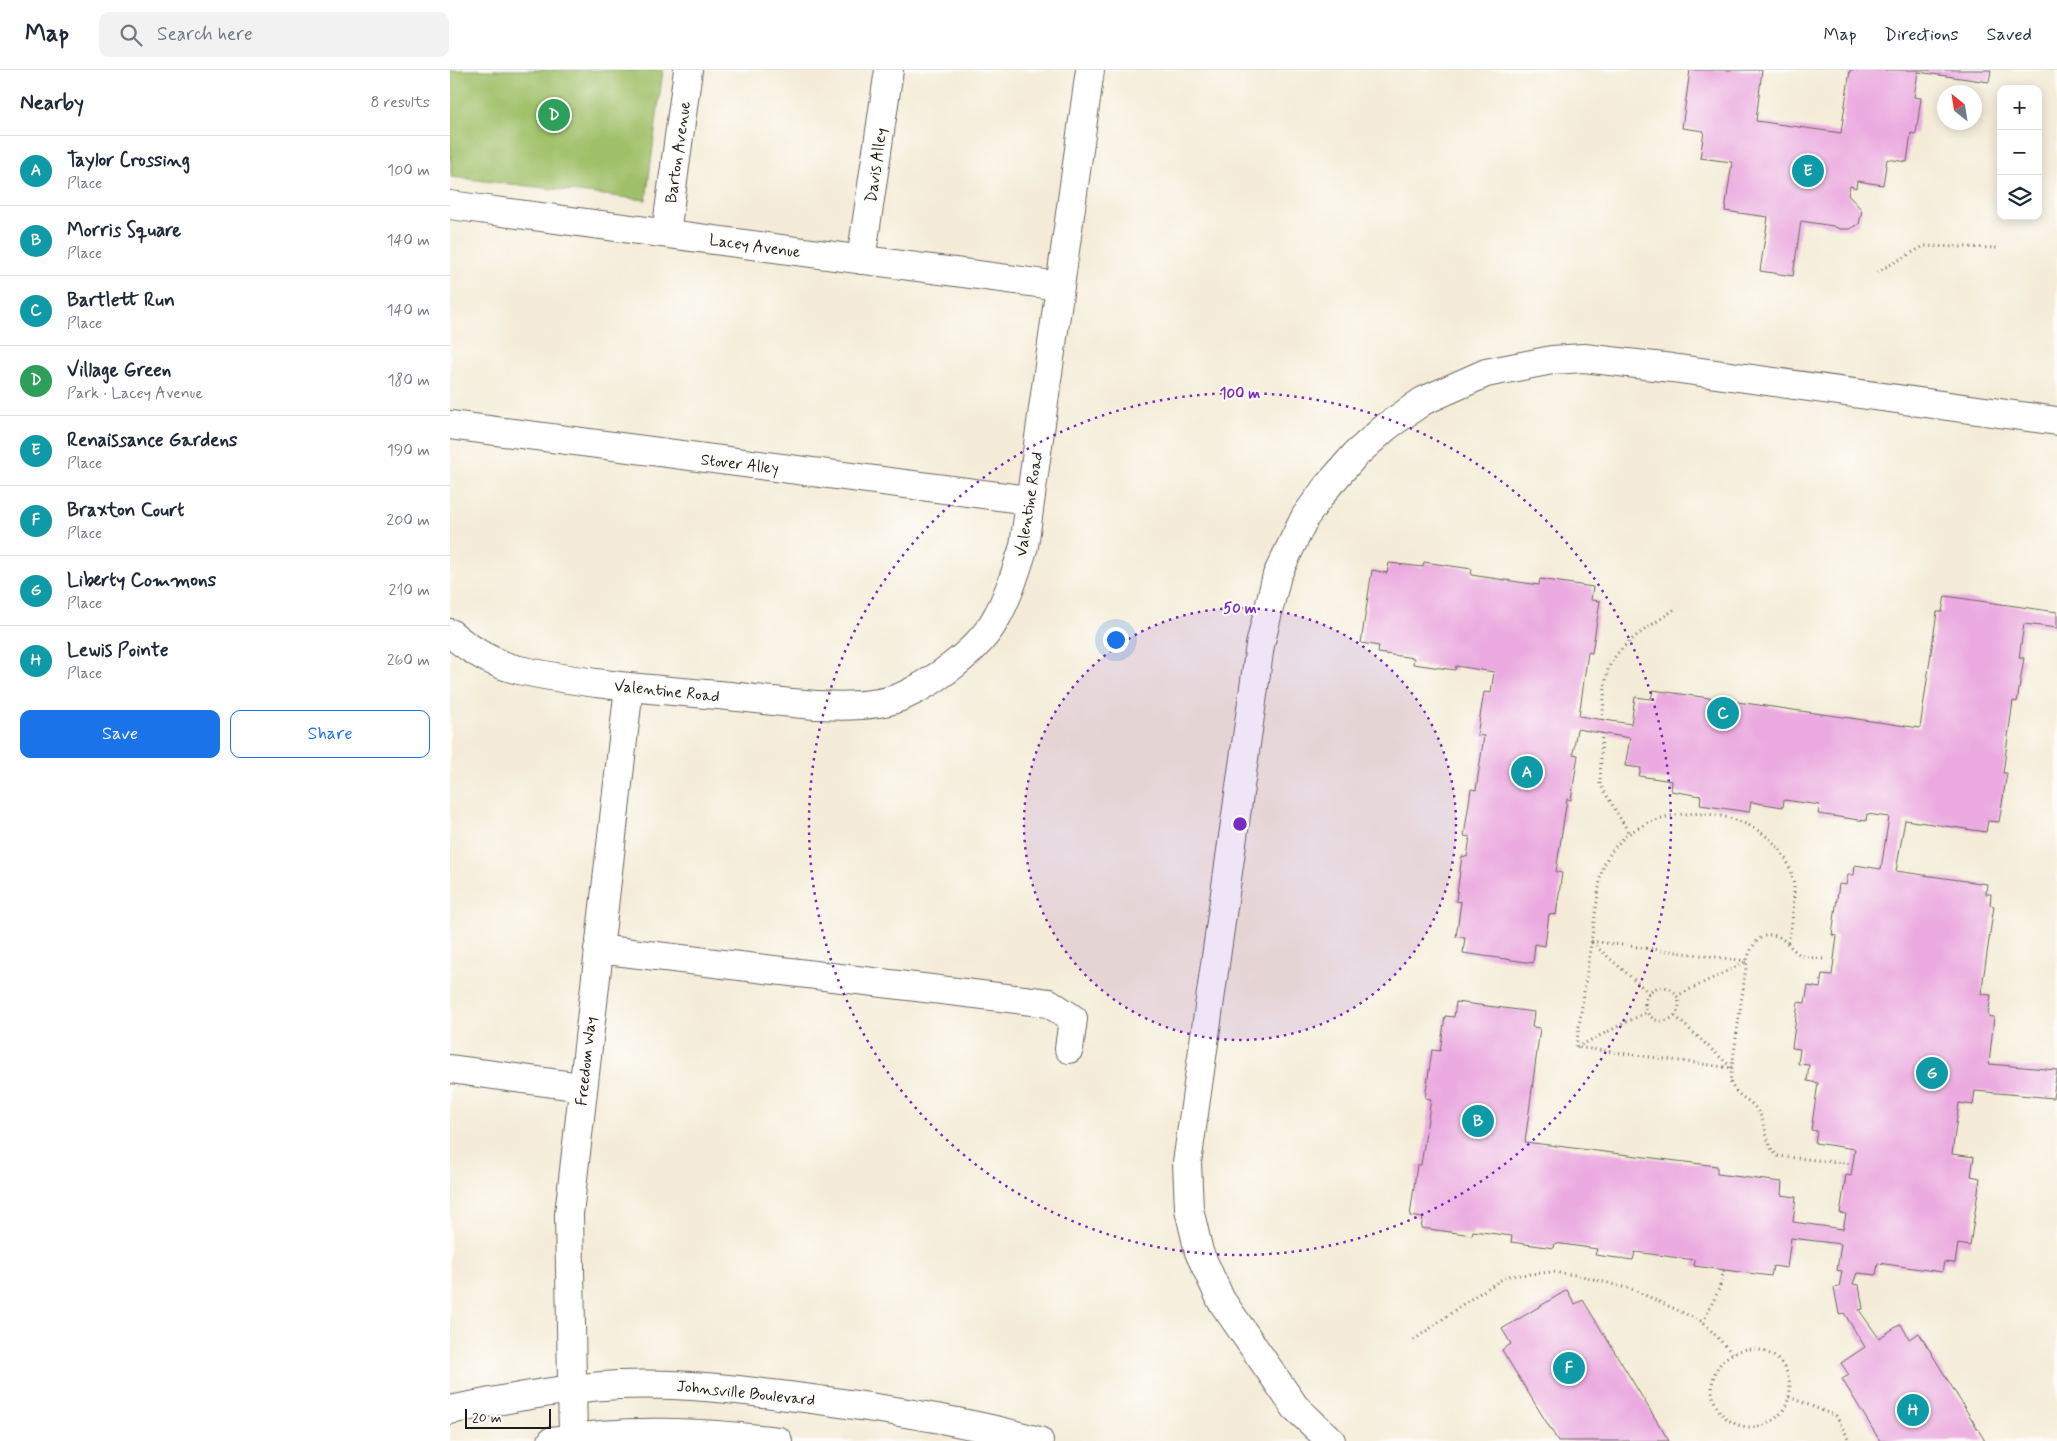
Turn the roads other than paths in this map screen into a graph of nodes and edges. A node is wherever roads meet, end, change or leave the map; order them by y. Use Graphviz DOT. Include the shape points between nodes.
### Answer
graph roads {
  1 [pos="688,70"];
  2 [pos="889,70"];
  3 [pos="1090,70"];
  4 [pos="450,205"];
  5 [pos="666,233"];
  6 [pos="861,260"];
  7 [pos="1060,286"];
  8 [pos="2057,421"];
  9 [pos="450,425"];
  10 [pos="1029,500"];
  11 [pos="450,633"];
  12 [pos="629,687"];
  13 [pos="598,948"];
  14 [pos="1069,1049"];
  15 [pos="450,1069"];
  16 [pos="582,1087"];
  17 [pos="572,1390"];
  18 [pos="450,1410"];
  19 [pos="563,1439"];
  20 [pos="778,1441"];
  21 [pos="1039,1441"];
  22 [pos="1331,1441"];
  1 -- 5 [label="street, Barton Avenue"];
  2 -- 6 [label="street, Davis Alley"];
  3 -- 7 [label="street, Valentine Road"];
  4 -- 5 [label="street, Lacey Avenue"];
  5 -- 6 [label="street, Lacey Avenue"];
  6 -- 7 [label="street, Lacey Avenue"];
  7 -- 10 [label="street, Valentine Road"];
  8 -- 22 [label="street" via="1657,366 1584,358 1552,360 1486,373 1424,401 1386,427 1355,455 1315,502 1277,575 1260,645 1187,1163 1189,1209 1195,1235 1220,1300 1295,1407"];
  9 -- 10 [label="street, Stover Alley"];
  10 -- 12 [label="street, Valentine Road" via="1024,546 996,620 984,638 942,673 900,698 834,706"];
  11 -- 12 [label="street, Valentine Road" via="470,649 518,670"];
  12 -- 13 [label="street, Freedom Way"];
  13 -- 14 [label="street" via="1049,1003 1073,1020"];
  13 -- 16 [label="street, Freedom Way"];
  15 -- 16 [label="street"];
  16 -- 17 [label="street, Freedom Way" via="569,1214"];
  17 -- 18 [label="street, Johnsville Boulevard"];
  17 -- 19 [label="street, Freedom Way"];
  17 -- 21 [label="street, Johnsville Boulevard" via="671,1384 727,1388 953,1420"];
  19 -- 20 [label="street" via="631,1432 727,1435"];
}
